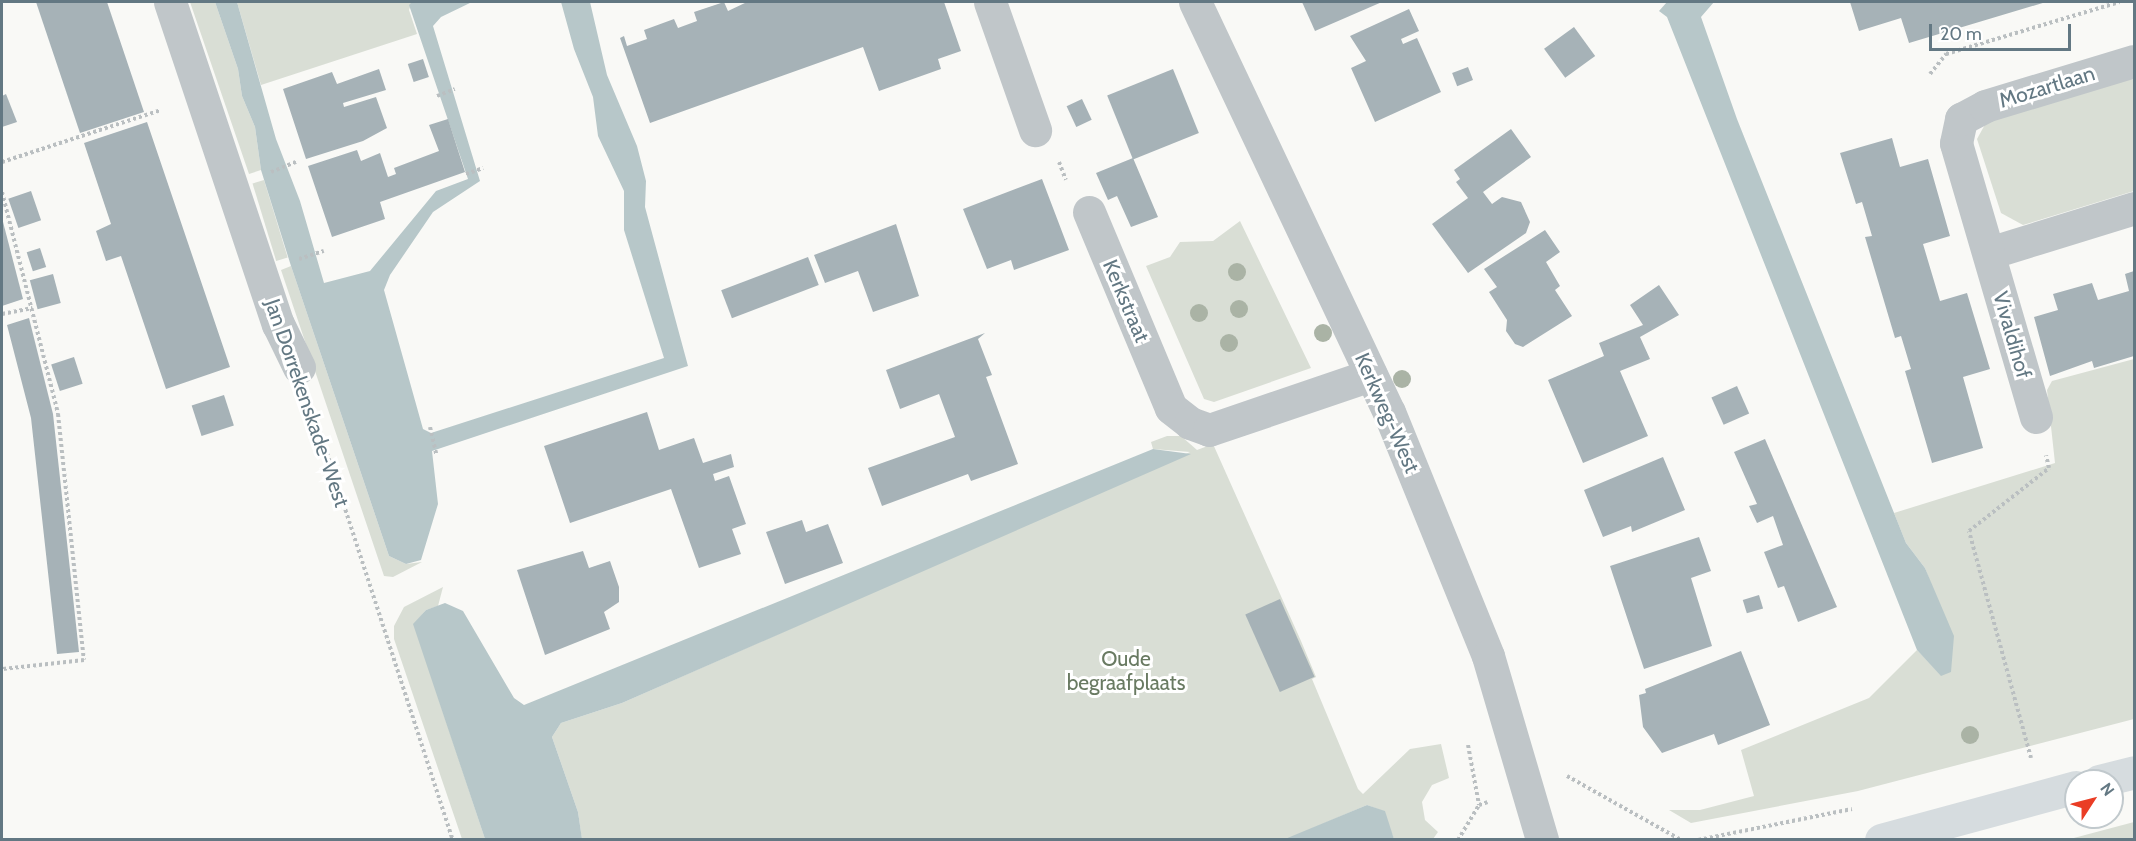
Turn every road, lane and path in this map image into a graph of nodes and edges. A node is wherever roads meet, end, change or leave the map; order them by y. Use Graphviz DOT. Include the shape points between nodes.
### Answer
graph roads {
  1 [pos="170,2"];
  2 [pos="990,2"];
  3 [pos="1195,2"];
  4 [pos="2119,2"];
  5 [pos="2134,61"];
  6 [pos="1930,74"];
  7 [pos="455,89"];
  8 [pos="202,96"];
  9 [pos="437,96"];
  10 [pos="1961,119"];
  11 [pos="1035,130"];
  12 [pos="2,162"];
  13 [pos="296,162"];
  14 [pos="483,168"];
  15 [pos="466,174"];
  16 [pos="263,175"];
  17 [pos="2,192"];
  18 [pos="2134,208"];
  19 [pos="1089,212"];
  20 [pos="324,251"];
  21 [pos="1989,253"];
  22 [pos="315,254"];
  23 [pos="32,308"];
  24 [pos="2,314"];
  25 [pos="299,367"];
  26 [pos="1371,375"];
  27 [pos="2036,417"];
  28 [pos="430,427"];
  29 [pos="436,454"];
  30 [pos="2,669"];
  31 [pos="2033,765"];
  32 [pos="1568,776"];
  33 [pos="2064,790"];
  34 [pos="1479,805"];
  35 [pos="453,840"];
  36 [pos="1458,840"];
  37 [pos="1542,840"];
  38 [pos="1681,840"];
  39 [pos="1881,840"];
  1 -- 8 [label="street, Jan Dorrekenskade-West"];
  2 -- 11 [label="street"];
  3 -- 26 [label="street, Kerkweg-West"];
  4 -- 6 [label="path" via="1946,54"];
  5 -- 10 [label="street, Mozartlaan" via="1985,106"];
  7 -- 9 [label="path"];
  8 -- 12 [label="path"];
  8 -- 25 [label="street, Jan Dorrekenskade-West" via="278,324"];
  10 -- 21 [label="street, Vivaldihof" via="1956,143"];
  11 -- 19 [label="path"];
  13 -- 16 [label="path"];
  14 -- 15 [label="path"];
  17 -- 23 [label="path"];
  18 -- 21 [label="street"];
  19 -- 26 [label="street, Kerkstraat" via="1171,408 1190,423 1209,430"];
  20 -- 22 [label="path"];
  21 -- 27 [label="street, Vivaldihof"];
  23 -- 24 [label="path"];
  23 -- 30 [label="path" via="58,414 84,660"];
  25 -- 35 [label="path, Jan Dorrekenskade-West"];
  26 -- 37 [label="street, Kerkweg-West" via="1488,656"];
  27 -- 31 [label="path" via="2049,468 1969,531"];
  28 -- 29 [label="path"];
  32 -- 38 [label="path"];
  33 -- 39 [label="main road"];
  34 -- 36 [label="path"];
}
